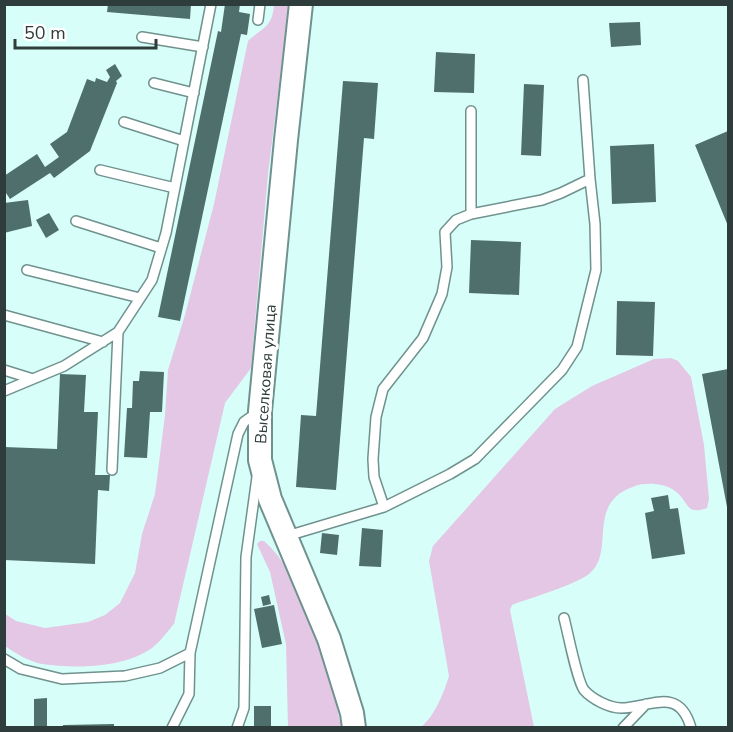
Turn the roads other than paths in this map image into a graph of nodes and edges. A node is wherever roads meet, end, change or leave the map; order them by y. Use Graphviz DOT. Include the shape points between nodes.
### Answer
graph roads {
  1 [pos="211,4"];
  2 [pos="260,4"];
  3 [pos="302,4"];
  4 [pos="258,20"];
  5 [pos="142,37"];
  6 [pos="203,47"];
  7 [pos="583,80"];
  8 [pos="154,83"];
  9 [pos="194,93"];
  10 [pos="471,111"];
  11 [pos="124,122"];
  12 [pos="184,141"];
  13 [pos="100,170"];
  14 [pos="590,179"];
  15 [pos="175,188"];
  16 [pos="471,214"];
  17 [pos="76,221"];
  18 [pos="161,248"];
  19 [pos="27,270"];
  20 [pos="140,298"];
  21 [pos="4,315"];
  22 [pos="118,332"];
  23 [pos="103,342"];
  24 [pos="4,370"];
  25 [pos="33,379"];
  26 [pos="4,391"];
  27 [pos="260,411"];
  28 [pos="260,460"];
  29 [pos="112,470"];
  30 [pos="384,507"];
  31 [pos="284,537"];
  32 [pos="564,618"];
  33 [pos="190,653"];
  34 [pos="4,659"];
  35 [pos="646,704"];
  36 [pos="172,728"];
  37 [pos="237,728"];
  38 [pos="354,728"];
  39 [pos="623,728"];
  40 [pos="691,728"];
  1 -- 6 [label="lane"];
  2 -- 4 [label="lane"];
  3 -- 27 [label="street, Выселковая улица"];
  5 -- 6 [label="lane"];
  6 -- 9 [label="lane"];
  7 -- 14 [label="lane"];
  8 -- 9 [label="lane"];
  9 -- 12 [label="lane"];
  10 -- 16 [label="lane"];
  11 -- 12 [label="lane"];
  12 -- 15 [label="lane"];
  13 -- 15 [label="lane"];
  14 -- 16 [label="lane" via="542,200"];
  14 -- 30 [label="lane" via="596,270 577,347 562,370 475,459"];
  15 -- 18 [label="lane"];
  16 -- 30 [label="lane" via="456,220 445,232 447,267 442,294 423,338 383,389 373,459 374,477"];
  17 -- 18 [label="lane"];
  18 -- 20 [label="lane" via="152,280"];
  19 -- 20 [label="lane"];
  20 -- 22 [label="lane"];
  21 -- 23 [label="lane"];
  22 -- 23 [label="lane"];
  22 -- 29 [label="lane"];
  23 -- 25 [label="lane"];
  24 -- 25 [label="lane"];
  25 -- 26 [label="lane"];
  27 -- 28 [label="street, Выселковая улица"];
  27 -- 33 [label="lane" via="244,422 238,434"];
  28 -- 31 [label="street, Выселковая улица"];
  28 -- 37 [label="lane" via="248,535 244,708"];
  30 -- 31 [label="lane"];
  31 -- 38 [label="street, Выселковая улица" via="329,639"];
  32 -- 35 [label="lane" via="582,688 595,700 619,709"];
  33 -- 34 [label="lane" via="160,668 125,676 62,679 21,669"];
  33 -- 36 [label="lane" via="189,694"];
  35 -- 39 [label="lane"];
  35 -- 40 [label="lane" via="662,700 675,705 688,718"];
}
